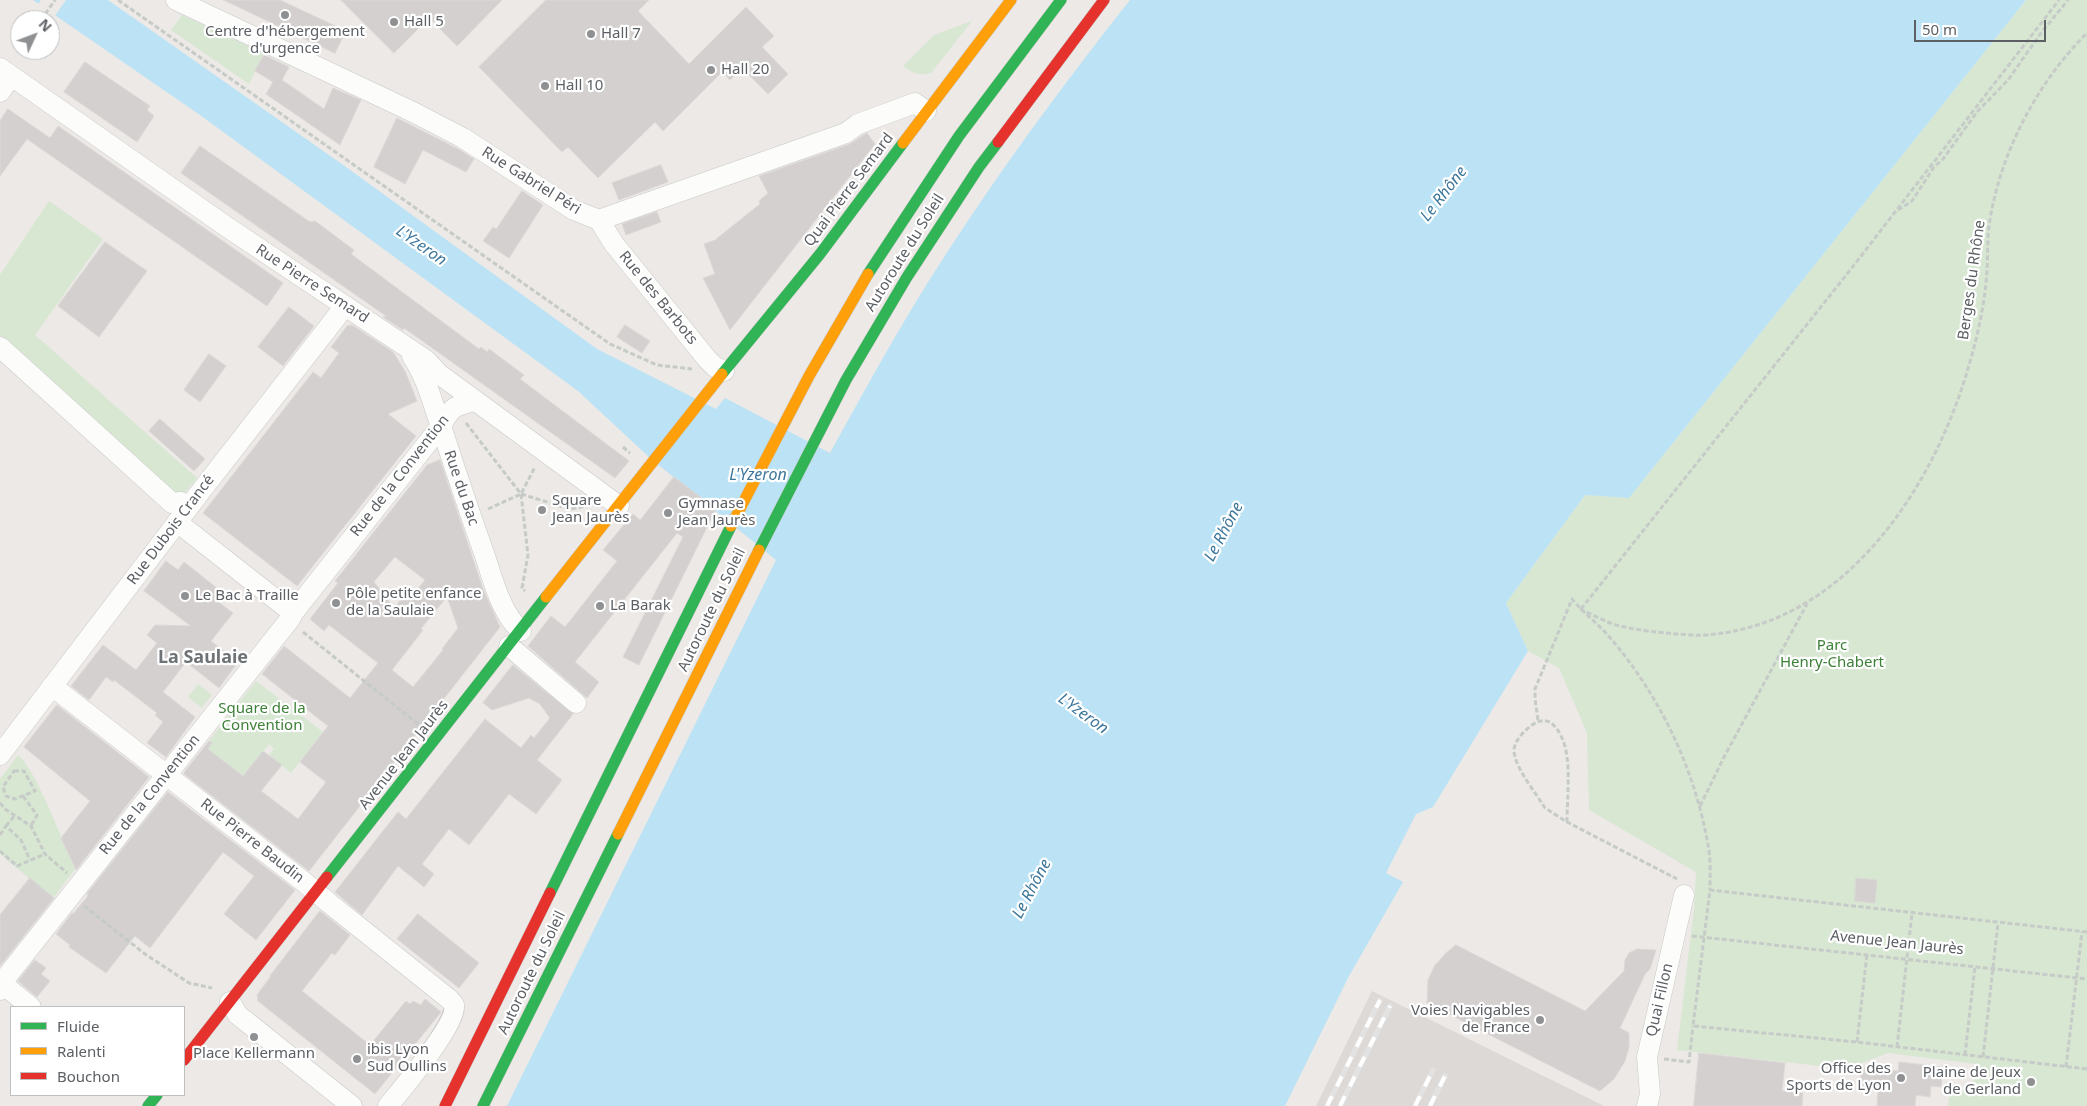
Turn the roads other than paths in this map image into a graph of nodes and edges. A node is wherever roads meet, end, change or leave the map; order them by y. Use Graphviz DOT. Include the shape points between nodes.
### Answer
graph roads {
  1 [pos="176,0"];
  2 [pos="1011,0"];
  3 [pos="1061,0"];
  4 [pos="1104,0"];
  5 [pos="4,79"];
  6 [pos="926,110"];
  7 [pos="598,220"];
  8 [pos="345,306"];
  9 [pos="403,344"];
  10 [pos="0,348"];
  11 [pos="724,371"];
  12 [pos="476,402"];
  13 [pos="440,426"];
  14 [pos="651,465"];
  15 [pos="181,502"];
  16 [pos="619,506"];
  17 [pos="177,522"];
  18 [pos="293,613"];
  19 [pos="515,638"];
  20 [pos="52,686"];
  21 [pos="576,703"];
  22 [pos="0,755"];
  23 [pos="166,775"];
  24 [pos="316,893"];
  25 [pos="1684,895"];
  26 [pos="1,985"];
  27 [pos="230,1002"];
  28 [pos="30,1006"];
  29 [pos="185,1059"];
  30 [pos="352,1106"];
  31 [pos="388,1106"];
  32 [pos="445,1106"];
  33 [pos="483,1106"];
  34 [pos="1647,1106"];
  1 -- 7 [label="street, Rue Gabriel Péri" via="455,134 574,210"];
  2 -- 6 [label="main road, Quai Pierre Semard"];
  3 -- 32 [label="main road, Autoroute du Soleil" via="977,109 901,221 831,336 727,535"];
  4 -- 33 [label="main road, Autoroute du Soleil" via="1017,113 946,216 877,326 754,558"];
  5 -- 8 [label="street, Rue Pierre Semard"];
  6 -- 7 [label="street, Rue Gabriel Péri" via="915,103 858,124 846,133"];
  6 -- 11 [label="main road, Quai Pierre Semard" via="820,254"];
  7 -- 11 [label="street, Rue des Barbots" via="715,367"];
  8 -- 9 [label="street, Rue Pierre Semard"];
  8 -- 17 [label="street, Rue Dubois Crancé"];
  9 -- 12 [label="street, Rue Pierre Semard"];
  9 -- 13 [label="street, Rue du Bac" via="419,366"];
  10 -- 15 [label="street" via="172,504"];
  11 -- 14 [label="main road, Quai Pierre Semard"];
  12 -- 13 [label="street, Rue de la Convention" via="453,408"];
  12 -- 16 [label="street, Rue Pierre Semard"];
  13 -- 18 [label="street, Rue de la Convention"];
  13 -- 19 [label="street, Rue du Bac" via="490,572 514,624"];
  14 -- 16 [label="main road, Avenue Jean Jaurès"];
  16 -- 19 [label="main road, Avenue Jean Jaurès"];
  17 -- 18 [label="street"];
  17 -- 20 [label="street, Rue Dubois Crancé"];
  18 -- 23 [label="street, Rue de la Convention"];
  19 -- 21 [label="street, Rue du Bac"];
  19 -- 24 [label="main road, Avenue Jean Jaurès"];
  20 -- 22 [label="street, Rue Dubois Crancé"];
  20 -- 23 [label="street, Rue Pierre Baudin"];
  23 -- 24 [label="street, Rue Pierre Baudin"];
  23 -- 26 [label="street, Rue de la Convention"];
  24 -- 27 [label="main road, Avenue Jean Jaurès"];
  24 -- 31 [label="street, Rue Pierre Baudin" via="454,1006 453,1015 435,1047"];
  25 -- 34 [label="street, Quai Fillon" via="1647,1057 1650,1094"];
  26 -- 28 [label="street"];
  27 -- 29 [label="main road, Avenue Jean Jaurès"];
  27 -- 30 [label="street" via="238,1015"];
}
